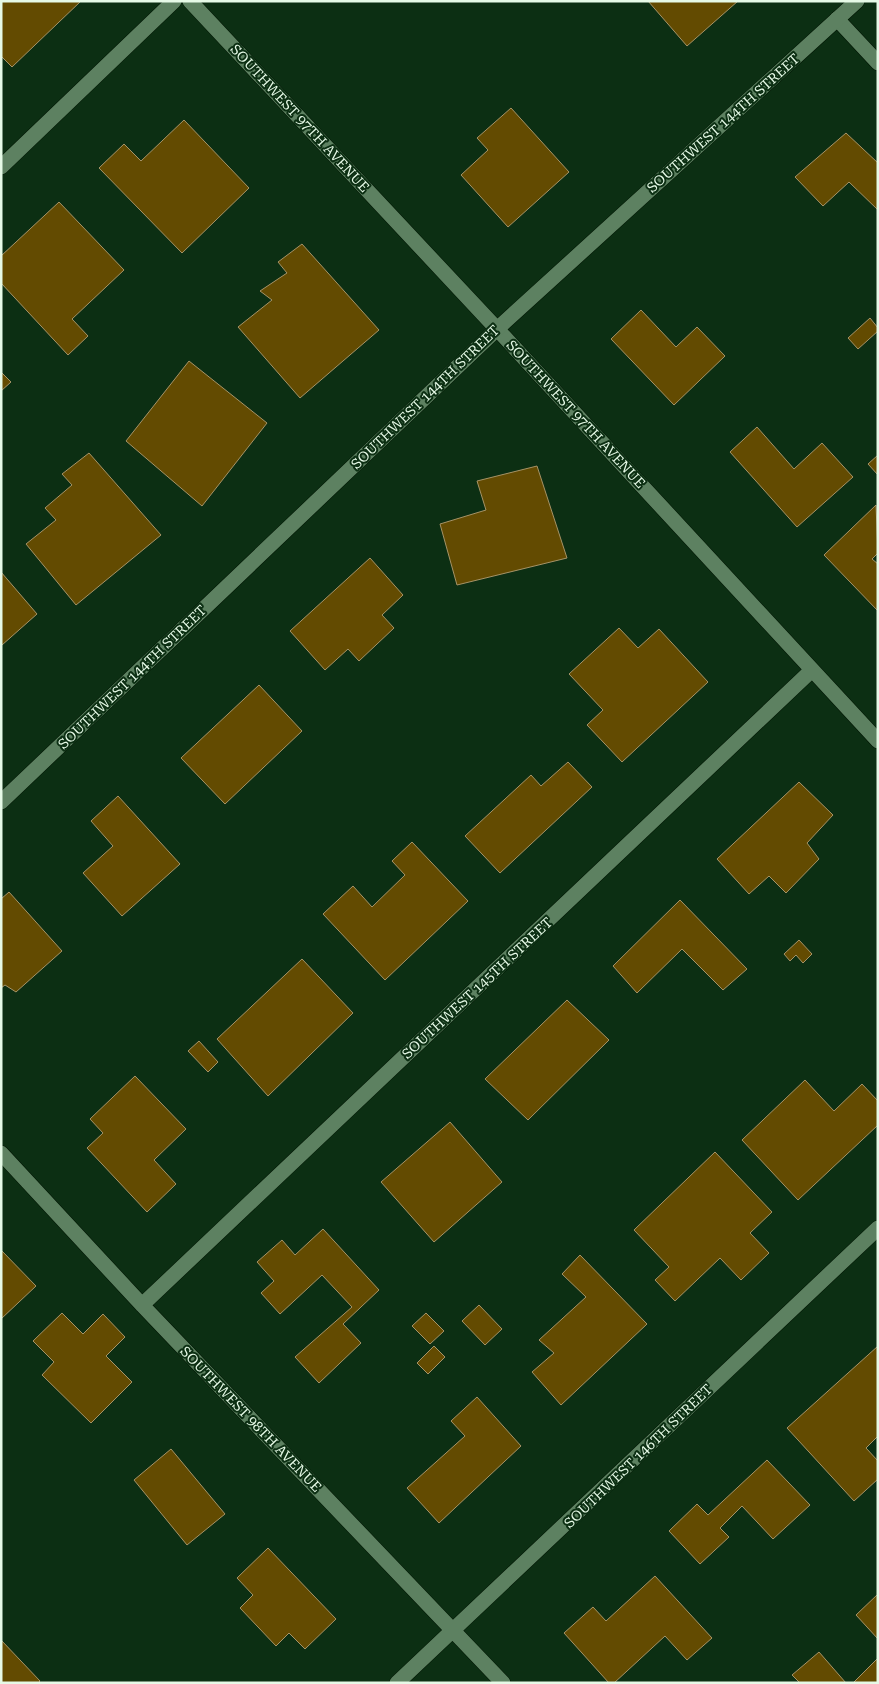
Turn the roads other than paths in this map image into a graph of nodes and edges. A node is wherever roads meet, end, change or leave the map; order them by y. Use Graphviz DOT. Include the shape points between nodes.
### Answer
graph roads {
  1 [pos="174,1"];
  2 [pos="190,1"];
  3 [pos="856,1"];
  4 [pos="837,19"];
  5 [pos="878,63"];
  6 [pos="1,167"];
  7 [pos="497,329"];
  8 [pos="812,670"];
  9 [pos="878,741"];
  10 [pos="1,802"];
  11 [pos="1,1153"];
  12 [pos="878,1228"];
  13 [pos="142,1305"];
  14 [pos="453,1630"];
  15 [pos="397,1683"];
  16 [pos="503,1683"];
  1 -- 6 [label="street"];
  2 -- 7 [label="street, SOUTHWEST 97TH AVENUE"];
  3 -- 4 [label="street, SOUTHWEST 144TH STREET"];
  4 -- 5 [label="street"];
  4 -- 7 [label="street, SOUTHWEST 144TH STREET"];
  7 -- 8 [label="street, SOUTHWEST 97TH AVENUE"];
  7 -- 10 [label="street, SOUTHWEST 144TH STREET"];
  8 -- 9 [label="street, SOUTHWEST 97TH AVENUE"];
  8 -- 13 [label="street, SOUTHWEST 145TH STREET"];
  11 -- 13 [label="street, SOUTHWEST 98TH AVENUE"];
  12 -- 14 [label="street, SOUTHWEST 146TH STREET"];
  13 -- 14 [label="street, SOUTHWEST 98TH AVENUE"];
  14 -- 15 [label="street, SOUTHWEST 146TH STREET"];
  14 -- 16 [label="street, SOUTHWEST 98TH AVENUE"];
}
